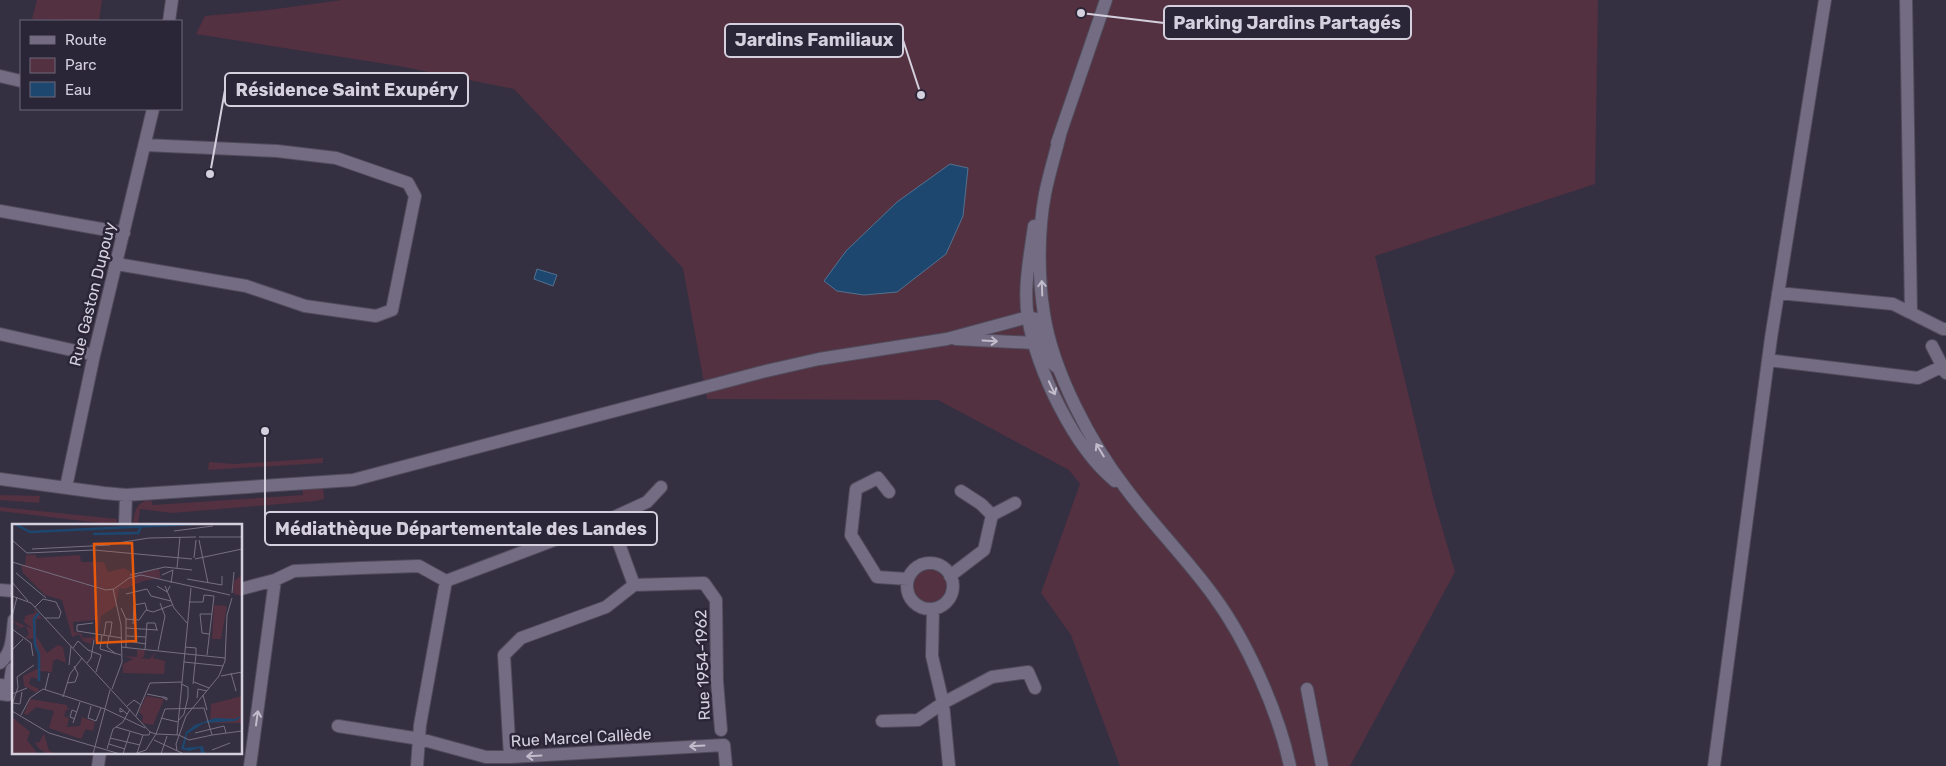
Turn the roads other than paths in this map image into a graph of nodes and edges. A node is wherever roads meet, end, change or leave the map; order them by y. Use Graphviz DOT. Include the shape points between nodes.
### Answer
graph roads {
  1 [pos="172,0"];
  2 [pos="1106,0"];
  3 [pos="1825,0"];
  4 [pos="1906,0"];
  5 [pos="169,20"];
  6 [pos="0,76"];
  7 [pos="20,80"];
  8 [pos="151,110"];
  9 [pos="1060,135"];
  10 [pos="145,145"];
  11 [pos="0,211"];
  12 [pos="124,233"];
  13 [pos="116,264"];
  14 [pos="1778,293"];
  15 [pos="1911,313"];
  16 [pos="1028,317"];
  17 [pos="1946,329"];
  18 [pos="0,334"];
  19 [pos="946,338"];
  20 [pos="1042,339"];
  21 [pos="1932,346"];
  22 [pos="94,355"];
  23 [pos="1768,360"];
  24 [pos="1944,370"];
  25 [pos="0,479"];
  26 [pos="66,487"];
  27 [pos="661,487"];
  28 [pos="1127,490"];
  29 [pos="961,491"];
  30 [pos="889,492"];
  31 [pos="126,495"];
  32 [pos="1015,503"];
  33 [pos="992,515"];
  34 [pos="610,519"];
  35 [pos="125,524"];
  36 [pos="950,576"];
  37 [pos="908,579"];
  38 [pos="275,580"];
  39 [pos="446,581"];
  40 [pos="634,585"];
  41 [pos="242,589"];
  42 [pos="933,609"];
  43 [pos="12,634"];
  44 [pos="0,663"];
  45 [pos="12,664"];
  46 [pos="12,670"];
  47 [pos="0,677"];
  48 [pos="0,685"];
  49 [pos="1035,688"];
  50 [pos="1307,689"];
  51 [pos="943,703"];
  52 [pos="882,721"];
  53 [pos="338,726"];
  54 [pos="721,730"];
  55 [pos="420,740"];
  56 [pos="510,757"];
  57 [pos="486,761"];
  58 [pos="250,766"];
  59 [pos="417,766"];
  60 [pos="726,766"];
  61 [pos="949,766"];
  62 [pos="1290,766"];
  63 [pos="1322,766"];
  64 [pos="1714,766"];
  1 -- 5 [label="street"];
  2 -- 9 [label="street"];
  3 -- 14 [label="street"];
  4 -- 15 [label="street"];
  6 -- 7 [label="street"];
  8 -- 10 [label="street, Rue Gaston Dupouy"];
  9 -- 16 [label="street" via="1036,207 1028,270"];
  20 -- 9 [label="street, one-way" via="1040,239 1046,193"];
  10 -- 12 [label="street, Rue Gaston Dupouy"];
  10 -- 13 [label="street" via="277,151 336,158 408,183 415,196 392,310 376,316 305,306 246,286"];
  11 -- 12 [label="street"];
  12 -- 13 [label="street, Rue Gaston Dupouy"];
  13 -- 22 [label="street, Rue Gaston Dupouy"];
  14 -- 15 [label="street" via="1893,304"];
  14 -- 23 [label="street"];
  15 -- 17 [label="street"];
  16 -- 19 [label="street"];
  16 -- 20 [label="street"];
  18 -- 22 [label="street"];
  19 -- 20 [label="street, one-way"];
  19 -- 31 [label="street" via="762,372 353,480"];
  28 -- 20 [label="street, one-way" via="1091,434"];
  20 -- 28 [label="street, one-way" via="1043,369 1073,431 1102,471"];
  21 -- 24 [label="street"];
  22 -- 26 [label="street, Rue Gaston Dupouy"];
  23 -- 24 [label="street" via="1918,378"];
  23 -- 64 [label="street"];
  25 -- 26 [label="street"];
  26 -- 31 [label="street"];
  27 -- 34 [label="street" via="648,502"];
  28 -- 62 [label="street" via="1214,596 1240,638 1273,711"];
  29 -- 33 [label="street"];
  30 -- 37 [label="street" via="878,478 856,489 851,534 877,577"];
  31 -- 35 [label="street"];
  32 -- 33 [label="street"];
  33 -- 36 [label="street" via="984,550"];
  34 -- 39 [label="street"];
  34 -- 40 [label="street"];
  36 -- 37 [label="street" via="941,566 932,563 914,569"];
  36 -- 42 [label="street" via="952,588 949,599"];
  37 -- 42 [label="street" via="907,591 914,603"];
  38 -- 39 [label="street" via="294,571 419,566"];
  38 -- 41 [label="street"];
  58 -- 38 [label="street, one-way"];
  39 -- 55 [label="street"];
  40 -- 54 [label="street, Rue 1954-1962" via="704,583 716,600"];
  40 -- 56 [label="street" via="606,606 521,638 504,655"];
  42 -- 51 [label="street" via="932,656"];
  43 -- 44 [label="street" via="10,649"];
  45 -- 47 [label="street"];
  46 -- 48 [label="street" via="8,695 1,694"];
  49 -- 51 [label="street" via="1028,672 992,677"];
  50 -- 63 [label="street"];
  51 -- 52 [label="street" via="918,720"];
  51 -- 61 [label="street"];
  53 -- 55 [label="street, Rue Marcel Callède"];
  55 -- 57 [label="street, Rue Marcel Callède"];
  55 -- 59 [label="street"];
  56 -- 57 [label="street, Rue Marcel Callède"];
  60 -- 56 [label="street, Rue Marcel Callède, one-way" via="724,745"];
}
